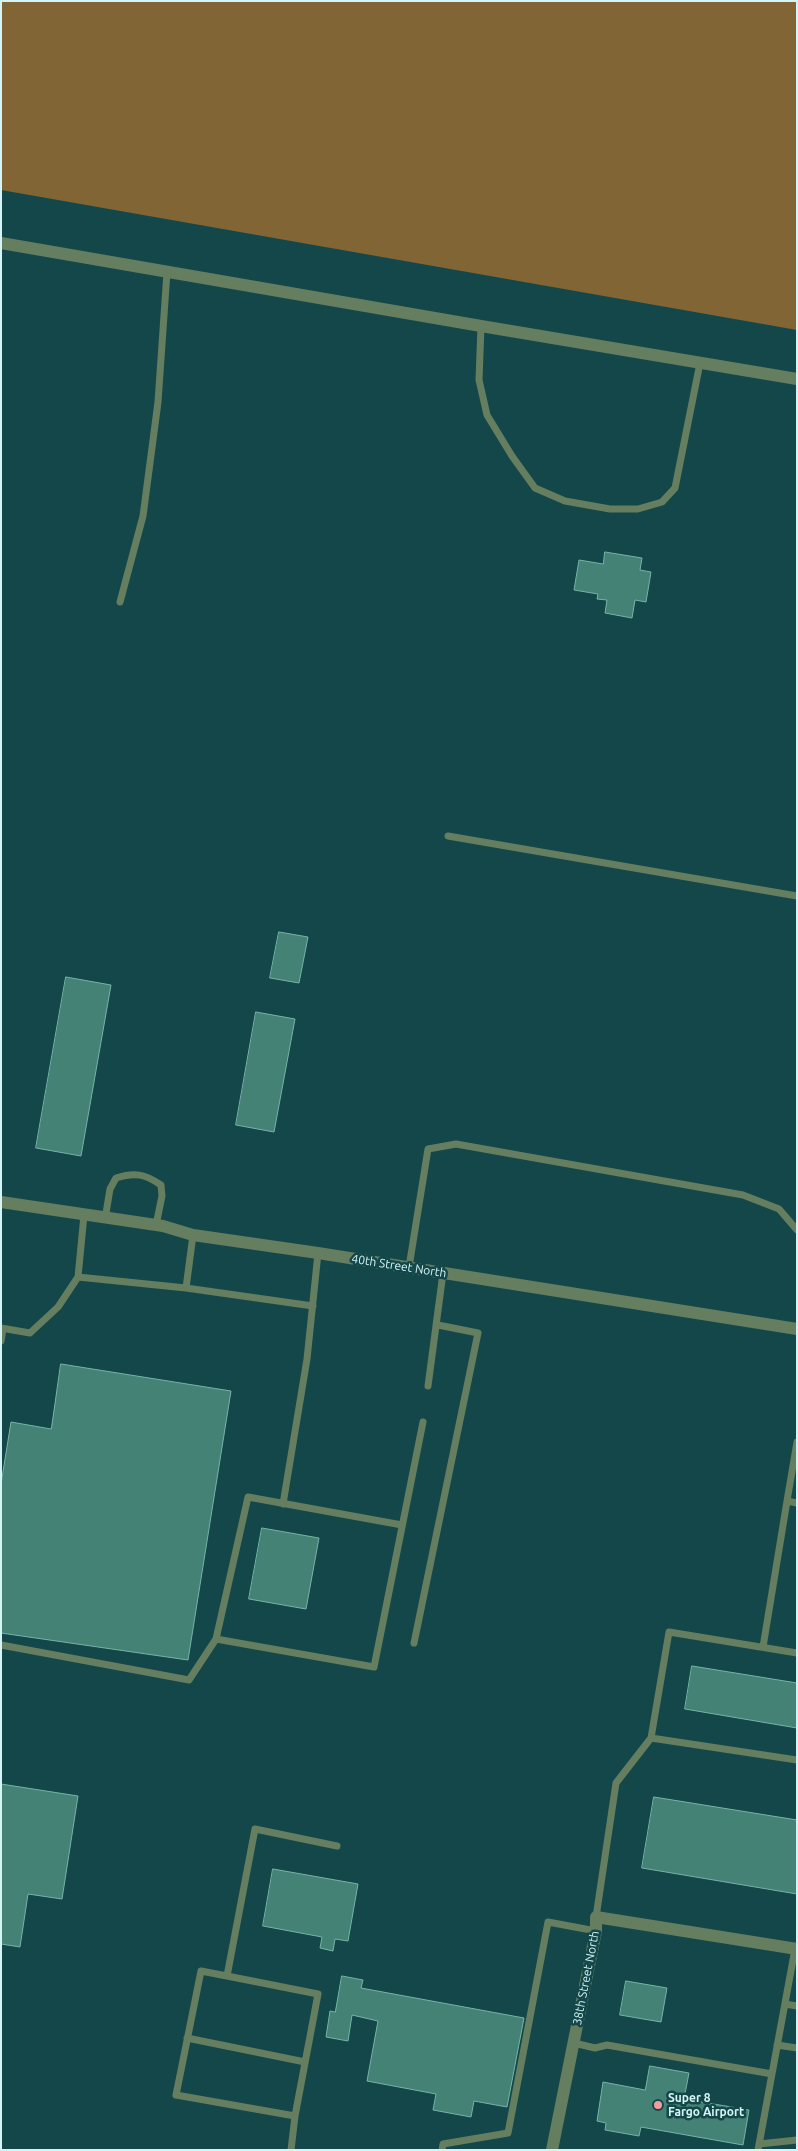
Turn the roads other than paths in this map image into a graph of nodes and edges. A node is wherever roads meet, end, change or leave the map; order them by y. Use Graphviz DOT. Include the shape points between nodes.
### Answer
graph roads {
  1 [pos="1,243"];
  2 [pos="167,272"];
  3 [pos="481,326"];
  4 [pos="700,363"];
  5 [pos="797,378"];
  6 [pos="120,602"];
  7 [pos="448,836"];
  8 [pos="797,896"];
  9 [pos="1,1202"];
  10 [pos="84,1215"];
  11 [pos="105,1219"];
  12 [pos="156,1226"];
  13 [pos="797,1230"];
  14 [pos="193,1235"];
  15 [pos="318,1253"];
  16 [pos="409,1267"];
  17 [pos="444,1273"];
  18 [pos="78,1277"];
  19 [pos="186,1288"];
  20 [pos="313,1306"];
  21 [pos="438,1324"];
  22 [pos="2,1328"];
  23 [pos="797,1329"];
  24 [pos="1,1341"];
  25 [pos="428,1386"];
  26 [pos="423,1422"];
  27 [pos="797,1442"];
  28 [pos="787,1501"];
  29 [pos="797,1503"];
  30 [pos="283,1504"];
  31 [pos="402,1525"];
  32 [pos="216,1639"];
  33 [pos="414,1643"];
  34 [pos="1,1645"];
  35 [pos="763,1647"];
  36 [pos="797,1653"];
  37 [pos="651,1738"];
  38 [pos="797,1760"];
  39 [pos="337,1846"];
  40 [pos="596,1917"];
  41 [pos="596,1931"];
  42 [pos="796,1949"];
  43 [pos="227,1976"];
  44 [pos="785,2004"];
  45 [pos="797,2006"];
  46 [pos="187,2038"];
  47 [pos="574,2044"];
  48 [pos="777,2045"];
  49 [pos="797,2048"];
  50 [pos="305,2062"];
  51 [pos="772,2074"];
  52 [pos="295,2116"];
  53 [pos="797,2140"];
  54 [pos="758,2147"];
  55 [pos="291,2150"];
  56 [pos="442,2150"];
  57 [pos="552,2150"];
  1 -- 2 [label="street"];
  2 -- 3 [label="street"];
  2 -- 6 [label="lane" via="158,402 143,516"];
  3 -- 4 [label="street"];
  3 -- 4 [label="lane" via="479,380 487,415 535,488 565,501 638,509 662,502 675,488"];
  4 -- 5 [label="street"];
  7 -- 8 [label="lane"];
  9 -- 10 [label="street, 40th Street North"];
  10 -- 11 [label="street, 40th Street North"];
  10 -- 18 [label="lane"];
  11 -- 12 [label="street, 40th Street North"];
  11 -- 12 [label="lane" via="110,1189 116,1178 130,1174 146,1175 161,1185"];
  12 -- 14 [label="street, 40th Street North"];
  13 -- 16 [label="lane" via="779,1208 743,1195 456,1144 428,1149"];
  14 -- 15 [label="street, 40th Street North"];
  14 -- 19 [label="lane"];
  15 -- 16 [label="street, 40th Street North"];
  15 -- 20 [label="lane"];
  16 -- 17 [label="street, 40th Street North"];
  17 -- 21 [label="lane"];
  17 -- 23 [label="street, 40th Street North"];
  18 -- 19 [label="lane"];
  18 -- 22 [label="lane" via="58,1307 30,1334"];
  19 -- 20 [label="lane"];
  20 -- 30 [label="lane"];
  21 -- 25 [label="lane"];
  21 -- 33 [label="lane" via="478,1333"];
  22 -- 24 [label="lane"];
  26 -- 31 [label="lane"];
  27 -- 28 [label="lane"];
  28 -- 29 [label="lane"];
  28 -- 35 [label="lane"];
  30 -- 31 [label="lane"];
  30 -- 32 [label="lane" via="248,1497"];
  31 -- 32 [label="lane" via="374,1667"];
  32 -- 34 [label="lane" via="190,1680"];
  35 -- 36 [label="lane"];
  35 -- 37 [label="lane" via="668,1632"];
  37 -- 38 [label="lane"];
  37 -- 40 [label="lane" via="616,1783"];
  39 -- 43 [label="lane" via="255,1829"];
  40 -- 41 [label="street, 38th Street North"];
  40 -- 42 [label="street, 38th Street North"];
  41 -- 47 [label="street, 38th Street North"];
  41 -- 56 [label="lane" via="548,1922 508,2134 443,2144"];
  42 -- 44 [label="lane"];
  43 -- 46 [label="lane" via="201,1971"];
  43 -- 50 [label="lane" via="318,1994"];
  44 -- 45 [label="lane"];
  44 -- 48 [label="lane"];
  46 -- 50 [label="lane"];
  46 -- 52 [label="lane" via="176,2095"];
  47 -- 51 [label="lane" via="595,2048 607,2045"];
  47 -- 57 [label="street, 38th Street North"];
  48 -- 49 [label="lane"];
  48 -- 51 [label="lane"];
  50 -- 52 [label="lane"];
  51 -- 54 [label="lane"];
  52 -- 55 [label="lane"];
  53 -- 54 [label="lane"];
}
